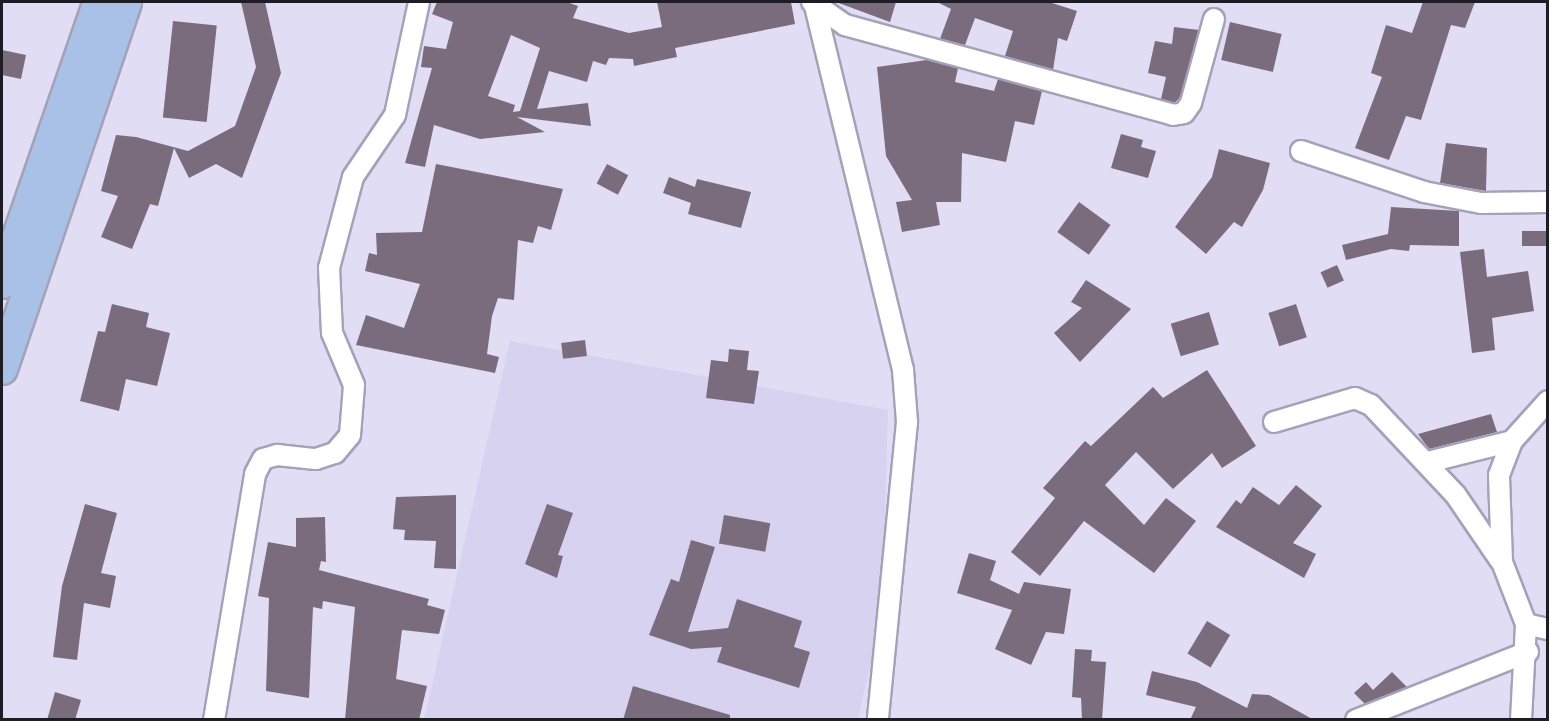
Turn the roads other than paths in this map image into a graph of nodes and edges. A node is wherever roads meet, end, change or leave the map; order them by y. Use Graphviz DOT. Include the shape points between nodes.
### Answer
graph roads {
  1 [pos="99,2"];
  2 [pos="126,2"];
  3 [pos="419,2"];
  4 [pos="813,4"];
  5 [pos="1214,20"];
  6 [pos="1301,151"];
  7 [pos="1548,202"];
  8 [pos="2,283"];
  9 [pos="2,369"];
  10 [pos="1548,401"];
  11 [pos="1274,422"];
  12 [pos="1512,441"];
  13 [pos="1428,462"];
  14 [pos="1502,562"];
  15 [pos="1526,624"];
  16 [pos="1548,629"];
  17 [pos="1528,652"];
  18 [pos="214,720"];
  19 [pos="878,720"];
  20 [pos="1356,720"];
  21 [pos="1521,720"];
  1 -- 8 [label="main road"];
  2 -- 9 [label="main road"];
  3 -- 18 [label="street" via="395,115 353,177 328,268 332,333 354,386 350,435 335,453 316,459 277,455 263,459 255,474"];
  4 -- 5 [label="street" via="844,25 1173,115 1184,113 1191,103"];
  4 -- 19 [label="street" via="903,370 907,422"];
  6 -- 7 [label="street" via="1424,192 1480,203"];
  10 -- 12 [label="street"];
  11 -- 13 [label="street" via="1355,398 1371,405"];
  12 -- 13 [label="street"];
  12 -- 14 [label="street" via="1499,475"];
  13 -- 14 [label="street"];
  14 -- 15 [label="street"];
  15 -- 16 [label="street"];
  15 -- 17 [label="street"];
  17 -- 20 [label="street"];
  17 -- 21 [label="street"];
}
